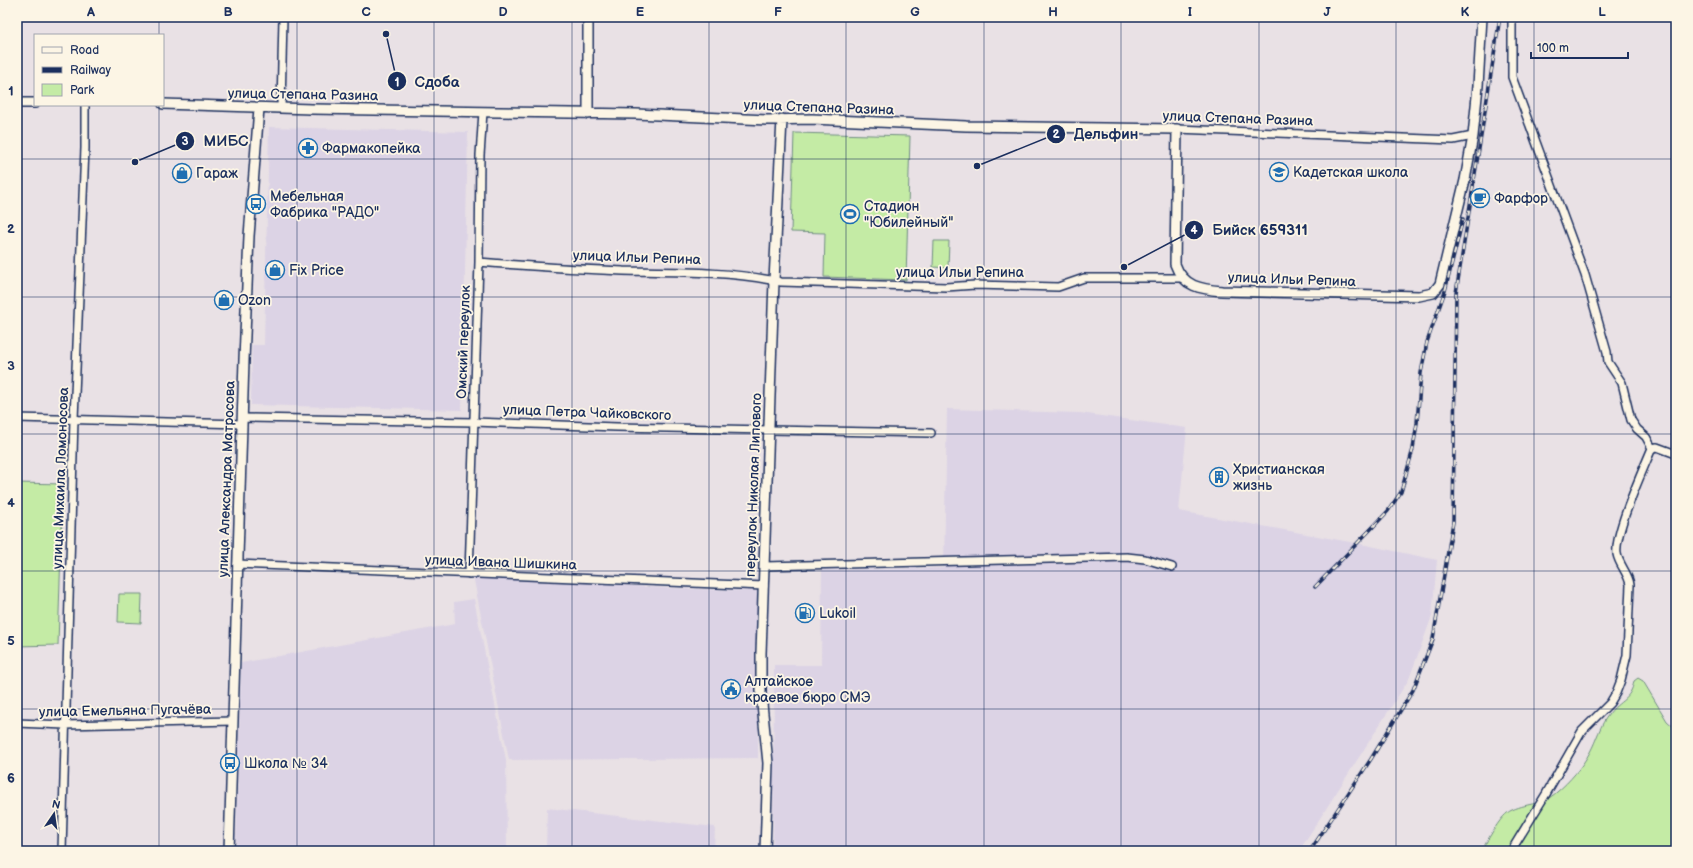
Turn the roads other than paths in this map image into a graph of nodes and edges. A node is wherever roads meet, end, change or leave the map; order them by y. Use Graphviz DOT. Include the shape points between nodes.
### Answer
graph roads {
  1 [pos="283,17"];
  2 [pos="588,17"];
  3 [pos="1482,17"];
  4 [pos="1512,17"];
  5 [pos="17,103"];
  6 [pos="34,103"];
  7 [pos="164,104"];
  8 [pos="85,106"];
  9 [pos="259,108"];
  10 [pos="282,108"];
  11 [pos="483,112"];
  12 [pos="588,114"];
  13 [pos="782,119"];
  14 [pos="1177,129"];
  15 [pos="1473,136"];
  16 [pos="479,262"];
  17 [pos="1182,278"];
  18 [pos="774,280"];
  19 [pos="17,418"];
  20 [pos="74,420"];
  21 [pos="242,421"];
  22 [pos="474,422"];
  23 [pos="769,429"];
  24 [pos="931,433"];
  25 [pos="1652,448"];
  26 [pos="1676,454"];
  27 [pos="237,564"];
  28 [pos="764,566"];
  29 [pos="1172,567"];
  30 [pos="469,574"];
  31 [pos="764,586"];
  32 [pos="233,722"];
  33 [pos="17,723"];
  34 [pos="65,725"];
  35 [pos="62,851"];
  36 [pos="229,851"];
  37 [pos="766,851"];
  38 [pos="1511,851"];
  1 -- 10 [label="street"];
  2 -- 12 [label="street"];
  3 -- 15 [label="street"];
  4 -- 25 [label="street" via="1512,77 1585,275 1608,362 1621,380 1633,424 1646,437"];
  5 -- 6 [label="street"];
  7 -- 9 [label="street, улица Степана Разина"];
  8 -- 20 [label="street, улица Михаила Ломоносова"];
  9 -- 10 [label="street, улица Степана Разина"];
  9 -- 21 [label="street, улица Александра Матросова" via="250,236"];
  10 -- 11 [label="street, улица Степана Разина"];
  11 -- 12 [label="street, улица Степана Разина"];
  11 -- 16 [label="street, Омский переулок"];
  12 -- 13 [label="street, улица Степана Разина"];
  13 -- 14 [label="street, улица Степана Разина" via="966,126"];
  13 -- 18 [label="street, переулок Николая Липового"];
  14 -- 15 [label="street, улица Степана Разина" via="1453,140"];
  14 -- 17 [label="street" via="1175,264"];
  15 -- 17 [label="street, улица Ильи Репина" via="1442,277 1436,290 1427,295 1222,291 1196,286"];
  16 -- 18 [label="street, улица Ильи Репина" via="695,272"];
  16 -- 22 [label="street, Омский переулок"];
  17 -- 18 [label="street, улица Ильи Репина" via="1084,278 1058,287 946,287"];
  18 -- 23 [label="street, переулок Николая Липового"];
  19 -- 20 [label="street, улица Петра Чайковского"];
  20 -- 21 [label="street, улица Петра Чайковского"];
  20 -- 34 [label="street, улица Михаила Ломоносова"];
  21 -- 22 [label="street, улица Петра Чайковского"];
  21 -- 27 [label="street, улица Александра Матросова"];
  22 -- 23 [label="street, улица Петра Чайковского"];
  22 -- 30 [label="street, Омский переулок"];
  23 -- 24 [label="street, улица Петра Чайковского"];
  23 -- 28 [label="street, переулок Николая Липового"];
  25 -- 26 [label="street"];
  25 -- 38 [label="street" via="1621,526 1617,547 1619,559 1630,580 1627,655 1621,680 1610,703 1582,731"];
  27 -- 30 [label="street, улица Ивана Шишкина"];
  27 -- 32 [label="street, улица Александра Матросова"];
  28 -- 29 [label="street" via="1127,557"];
  28 -- 31 [label="street, переулок Николая Липового"];
  30 -- 31 [label="street, улица Ивана Шишкина"];
  31 -- 37 [label="street, переулок Николая Липового" via="761,681 768,763"];
  32 -- 34 [label="street, улица Емельяна Пугачёва"];
  32 -- 36 [label="street, улица Александра Матросова"];
  33 -- 34 [label="street, улица Емельяна Пугачёва"];
  34 -- 35 [label="street, улица Михаила Ломоносова"];
}
